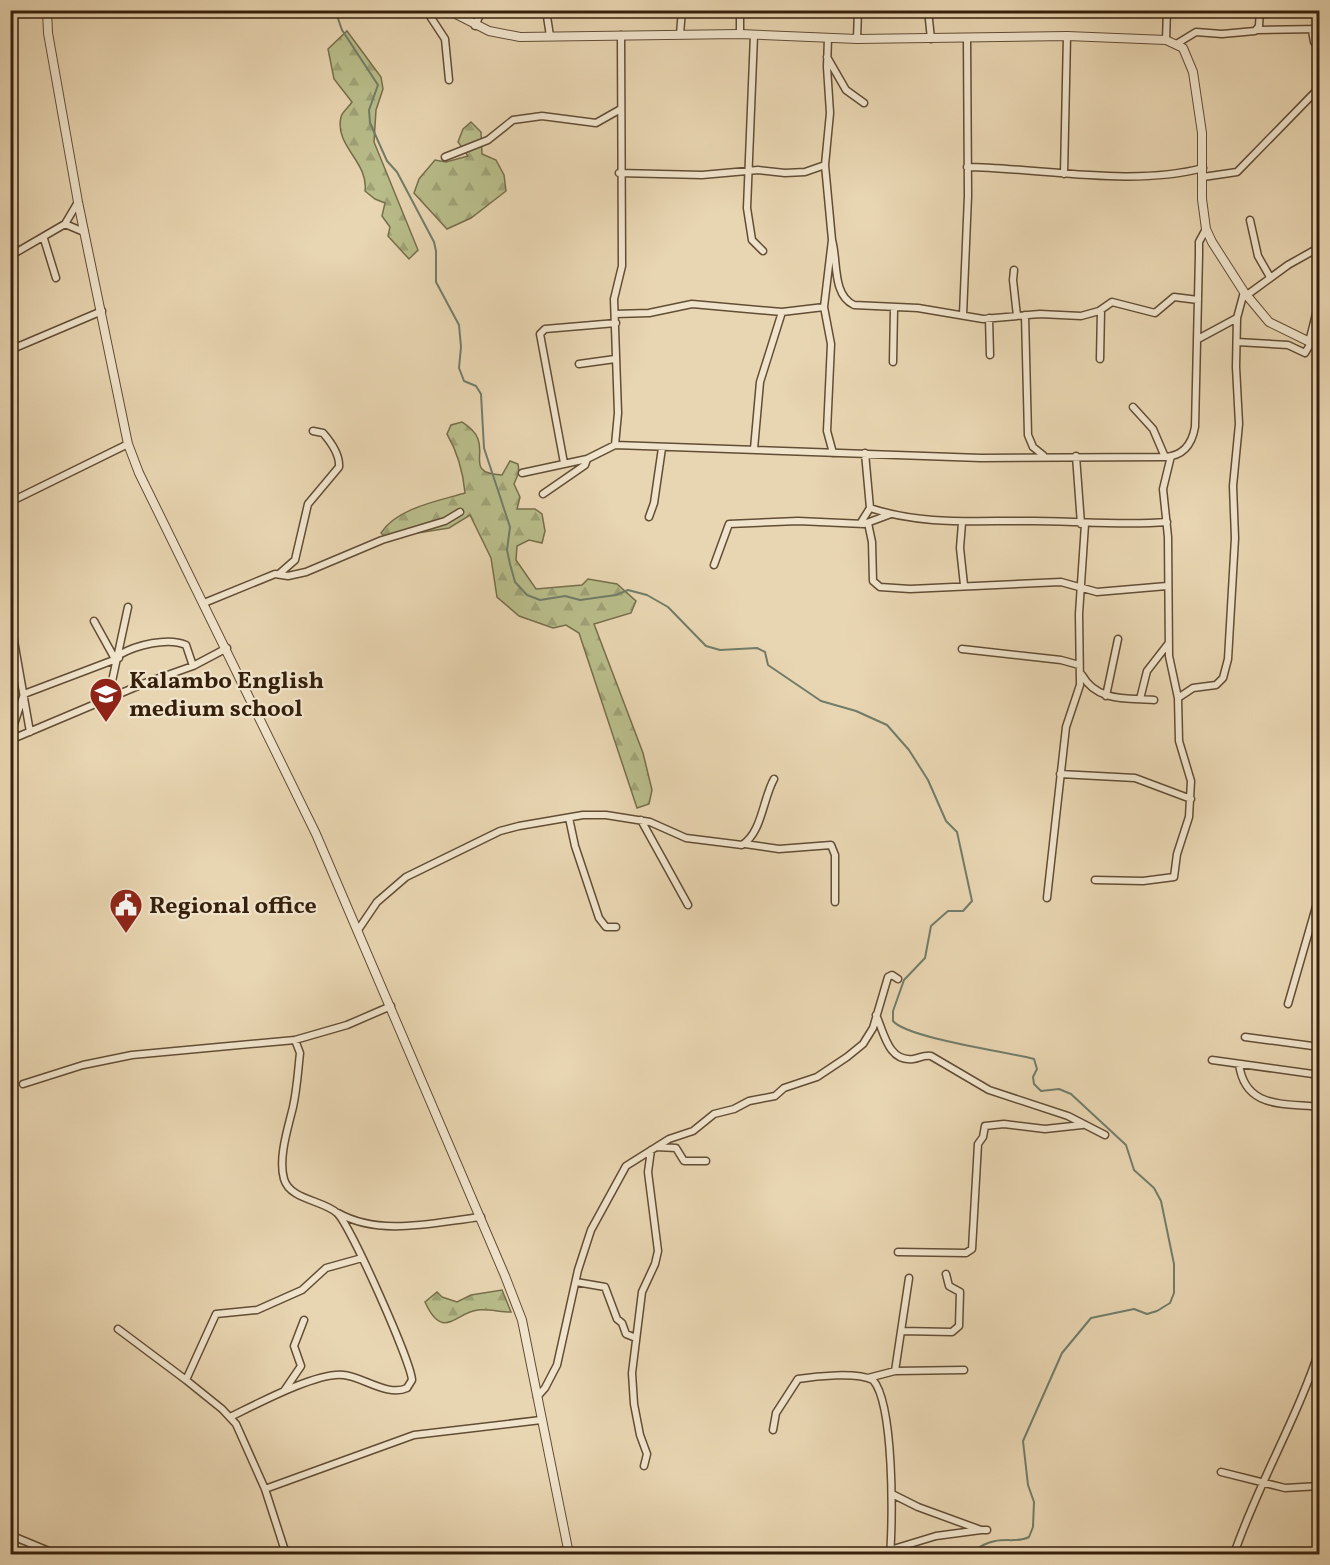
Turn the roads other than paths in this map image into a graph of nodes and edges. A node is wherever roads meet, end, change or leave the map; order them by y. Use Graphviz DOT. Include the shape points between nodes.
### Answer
graph roads {
  1 [pos="47,10"];
  2 [pos="426,10"];
  3 [pos="448,10"];
  4 [pos="482,10"];
  5 [pos="546,10"];
  6 [pos="681,10"];
  7 [pos="740,10"];
  8 [pos="858,10"];
  9 [pos="928,10"];
  10 [pos="1167,10"];
  11 [pos="1260,10"];
  12 [pos="475,26"];
  13 [pos="1257,30"];
  14 [pos="1316,30"];
  15 [pos="680,34"];
  16 [pos="740,34"];
  17 [pos="753,34"];
  18 [pos="621,35"];
  19 [pos="550,36"];
  20 [pos="1067,36"];
  21 [pos="828,38"];
  22 [pos="967,38"];
  23 [pos="857,39"];
  24 [pos="931,39"];
  25 [pos="1166,40"];
  26 [pos="1178,43"];
  27 [pos="1320,48"];
  28 [pos="827,57"];
  29 [pos="449,80"];
  30 [pos="1320,87"];
  31 [pos="864,103"];
  32 [pos="619,110"];
  33 [pos="445,157"];
  34 [pos="825,165"];
  35 [pos="967,167"];
  36 [pos="750,170"];
  37 [pos="1203,172"];
  38 [pos="620,173"];
  39 [pos="1064,174"];
  40 [pos="78,202"];
  41 [pos="1250,220"];
  42 [pos="65,225"];
  43 [pos="1206,229"];
  44 [pos="84,232"];
  45 [pos="44,239"];
  46 [pos="832,240"];
  47 [pos="1320,247"];
  48 [pos="763,251"];
  49 [pos="10,256"];
  50 [pos="1014,270"];
  51 [pos="1270,277"];
  52 [pos="56,278"];
  53 [pos="1245,294"];
  54 [pos="1320,298"];
  55 [pos="1198,300"];
  56 [pos="824,307"];
  57 [pos="894,309"];
  58 [pos="1101,310"];
  59 [pos="102,311"];
  60 [pos="782,312"];
  61 [pos="615,314"];
  62 [pos="963,315"];
  63 [pos="1025,315"];
  64 [pos="1017,316"];
  65 [pos="988,318"];
  66 [pos="1237,318"];
  67 [pos="616,323"];
  68 [pos="1198,339"];
  69 [pos="1237,342"];
  70 [pos="1310,342"];
  71 [pos="1320,347"];
  72 [pos="10,350"];
  73 [pos="990,355"];
  74 [pos="615,359"];
  75 [pos="1100,359"];
  76 [pos="893,362"];
  77 [pos="579,364"];
  78 [pos="1133,407"];
  79 [pos="313,431"];
  80 [pos="128,444"];
  81 [pos="615,445"];
  82 [pos="662,448"];
  83 [pos="754,449"];
  84 [pos="834,453"];
  85 [pos="865,453"];
  86 [pos="1043,456"];
  87 [pos="1076,456"];
  88 [pos="1168,457"];
  89 [pos="587,459"];
  90 [pos="564,463"];
  91 [pos="522,473"];
  92 [pos="543,494"];
  93 [pos="10,502"];
  94 [pos="870,508"];
  95 [pos="460,512"];
  96 [pos="892,514"];
  97 [pos="649,517"];
  98 [pos="1167,522"];
  99 [pos="864,523"];
  100 [pos="962,523"];
  101 [pos="1083,524"];
  102 [pos="714,565"];
  103 [pos="278,574"];
  104 [pos="964,585"];
  105 [pos="1081,586"];
  106 [pos="1167,586"];
  107 [pos="204,603"];
  108 [pos="128,607"];
  109 [pos="10,618"];
  110 [pos="94,621"];
  111 [pos="1118,639"];
  112 [pos="1168,643"];
  113 [pos="227,648"];
  114 [pos="962,649"];
  115 [pos="118,658"];
  116 [pos="193,666"];
  117 [pos="1080,668"];
  118 [pos="24,694"];
  119 [pos="1106,696"];
  120 [pos="1178,698"];
  121 [pos="108,699"];
  122 [pos="1140,699"];
  123 [pos="1154,700"];
  124 [pos="30,732"];
  125 [pos="10,738"];
  126 [pos="1060,774"];
  127 [pos="774,779"];
  128 [pos="1191,799"];
  129 [pos="569,818"];
  130 [pos="641,820"];
  131 [pos="744,844"];
  132 [pos="1095,880"];
  133 [pos="1320,892"];
  134 [pos="1047,898"];
  135 [pos="835,902"];
  136 [pos="688,905"];
  137 [pos="616,927"];
  138 [pos="358,930"];
  139 [pos="898,979"];
  140 [pos="1288,1004"];
  141 [pos="391,1006"];
  142 [pos="876,1015"];
  143 [pos="1245,1037"];
  144 [pos="296,1040"];
  145 [pos="1320,1047"];
  146 [pos="1212,1060"];
  147 [pos="1239,1064"];
  148 [pos="1320,1075"];
  149 [pos="23,1084"];
  150 [pos="1320,1107"];
  151 [pos="1082,1125"];
  152 [pos="1105,1135"];
  153 [pos="653,1149"];
  154 [pos="706,1161"];
  155 [pos="338,1213"];
  156 [pos="481,1217"];
  157 [pos="898,1252"];
  158 [pos="362,1258"];
  159 [pos="946,1274"];
  160 [pos="909,1278"];
  161 [pos="576,1282"];
  162 [pos="304,1320"];
  163 [pos="118,1329"];
  164 [pos="902,1332"];
  165 [pos="636,1338"];
  166 [pos="1320,1348"];
  167 [pos="964,1370"];
  168 [pos="895,1371"];
  169 [pos="868,1378"];
  170 [pos="186,1380"];
  171 [pos="283,1392"];
  172 [pos="537,1397"];
  173 [pos="230,1417"];
  174 [pos="542,1420"];
  175 [pos="773,1430"];
  176 [pos="644,1466"];
  177 [pos="1221,1472"];
  178 [pos="1261,1482"];
  179 [pos="1320,1486"];
  180 [pos="265,1489"];
  181 [pos="892,1494"];
  182 [pos="10,1535"];
  183 [pos="569,1552"];
  184 [pos="890,1552"];
  185 [pos="56,1554"];
  186 [pos="286,1554"];
  187 [pos="552,1554"];
  188 [pos="1234,1554"];
  1 -- 40 [label="street"];
  2 -- 29 [label="street" via="445,39"];
  3 -- 12 [label="street"];
  4 -- 12 [label="street"];
  5 -- 19 [label="street"];
  6 -- 15 [label="street"];
  7 -- 16 [label="street"];
  8 -- 23 [label="street"];
  9 -- 24 [label="street"];
  10 -- 25 [label="street"];
  11 -- 13 [label="street"];
  12 -- 19 [label="street" via="508,36"];
  13 -- 14 [label="street"];
  13 -- 26 [label="street" via="1196,32"];
  14 -- 27 [label="street" via="1314,42"];
  15 -- 16 [label="street"];
  15 -- 18 [label="street"];
  16 -- 17 [label="street"];
  17 -- 21 [label="street"];
  17 -- 36 [label="street"];
  18 -- 19 [label="street"];
  18 -- 32 [label="street"];
  20 -- 22 [label="street"];
  20 -- 25 [label="street"];
  20 -- 39 [label="street"];
  21 -- 23 [label="street"];
  21 -- 28 [label="street"];
  22 -- 24 [label="street"];
  22 -- 35 [label="street"];
  23 -- 24 [label="street"];
  25 -- 26 [label="street"];
  26 -- 37 [label="street" via="1187,53 1193,72 1201,115"];
  28 -- 31 [label="street" via="841,84"];
  28 -- 34 [label="street" via="830,112"];
  30 -- 37 [label="street" via="1238,172"];
  32 -- 33 [label="street" via="596,123 542,116 513,120 488,140"];
  32 -- 38 [label="street"];
  34 -- 36 [label="street" via="805,172"];
  34 -- 46 [label="street"];
  35 -- 39 [label="street"];
  35 -- 62 [label="street"];
  36 -- 38 [label="street" via="702,175"];
  36 -- 48 [label="street" via="750,233"];
  37 -- 39 [label="street"];
  37 -- 43 [label="street"];
  38 -- 61 [label="street" via="622,266 614,299"];
  40 -- 42 [label="street"];
  40 -- 44 [label="street"];
  41 -- 51 [label="street" via="1258,256"];
  42 -- 44 [label="street"];
  42 -- 45 [label="street"];
  43 -- 53 [label="street"];
  43 -- 55 [label="street" via="1200,242"];
  44 -- 59 [label="street"];
  45 -- 49 [label="street"];
  45 -- 52 [label="street"];
  46 -- 56 [label="street"];
  46 -- 57 [label="street" via="842,297 854,305"];
  47 -- 51 [label="street"];
  50 -- 64 [label="street"];
  51 -- 53 [label="street"];
  53 -- 66 [label="street"];
  53 -- 70 [label="street" via="1269,322"];
  54 -- 70 [label="street"];
  55 -- 58 [label="street" via="1174,297 1155,313 1112,302"];
  55 -- 68 [label="street"];
  56 -- 60 [label="street"];
  56 -- 84 [label="street" via="831,344 827,431"];
  57 -- 62 [label="street" via="918,308"];
  57 -- 76 [label="street"];
  58 -- 63 [label="street" via="1081,316"];
  58 -- 75 [label="street"];
  59 -- 72 [label="street"];
  59 -- 80 [label="street"];
  60 -- 61 [label="street" via="692,304 649,314"];
  60 -- 83 [label="street" via="760,382"];
  61 -- 67 [label="street"];
  62 -- 65 [label="street"];
  63 -- 64 [label="street"];
  63 -- 86 [label="street" via="1028,435"];
  64 -- 65 [label="street"];
  65 -- 73 [label="street"];
  66 -- 68 [label="street"];
  66 -- 69 [label="street"];
  67 -- 74 [label="street"];
  67 -- 90 [label="street" via="545,329 540,334"];
  68 -- 88 [label="street" via="1194,435 1187,448"];
  69 -- 70 [label="street" via="1288,345 1305,352"];
  69 -- 120 [label="street" via="1239,424 1233,486 1235,538 1228,659 1216,685 1193,688"];
  70 -- 71 [label="street"];
  74 -- 77 [label="street"];
  74 -- 81 [label="street"];
  78 -- 88 [label="street" via="1153,429"];
  79 -- 103 [label="street" via="329,440 339,466 308,504 294,564"];
  80 -- 93 [label="street"];
  80 -- 107 [label="street"];
  81 -- 82 [label="street"];
  81 -- 89 [label="street"];
  82 -- 83 [label="street"];
  82 -- 97 [label="street"];
  83 -- 84 [label="street"];
  84 -- 85 [label="street"];
  85 -- 86 [label="street" via="981,458"];
  85 -- 94 [label="street"];
  86 -- 87 [label="street"];
  87 -- 88 [label="street"];
  87 -- 101 [label="street"];
  88 -- 98 [label="street" via="1163,489"];
  89 -- 90 [label="street"];
  89 -- 92 [label="street" via="585,465"];
  90 -- 91 [label="street"];
  94 -- 96 [label="street"];
  94 -- 99 [label="street"];
  95 -- 103 [label="street" via="446,521 382,540 306,572"];
  96 -- 99 [label="street"];
  96 -- 100 [label="street"];
  98 -- 101 [label="street"];
  98 -- 106 [label="street"];
  99 -- 102 [label="street" via="734,522 724,530"];
  99 -- 104 [label="street" via="872,542 871,573 876,585 910,589"];
  100 -- 101 [label="street"];
  100 -- 104 [label="street"];
  101 -- 105 [label="street"];
  103 -- 107 [label="street"];
  104 -- 105 [label="street" via="1061,582"];
  105 -- 106 [label="street" via="1097,592"];
  105 -- 117 [label="street"];
  106 -- 112 [label="street"];
  107 -- 113 [label="street"];
  108 -- 115 [label="street"];
  109 -- 118 [label="street"];
  110 -- 115 [label="street"];
  111 -- 119 [label="street"];
  112 -- 120 [label="street"];
  112 -- 122 [label="street" via="1147,671"];
  113 -- 116 [label="street"];
  113 -- 138 [label="street"];
  114 -- 117 [label="street" via="1061,660"];
  115 -- 116 [label="street" via="157,644 179,642 186,645"];
  115 -- 118 [label="street"];
  115 -- 121 [label="street"];
  116 -- 121 [label="street"];
  117 -- 119 [label="street" via="1092,690"];
  117 -- 126 [label="street" via="1080,685 1066,727"];
  118 -- 124 [label="street"];
  118 -- 125 [label="street"];
  119 -- 122 [label="street"];
  120 -- 128 [label="street" via="1179,741 1189,768"];
  121 -- 124 [label="street"];
  122 -- 123 [label="street"];
  124 -- 125 [label="street"];
  126 -- 128 [label="street" via="1135,778"];
  126 -- 134 [label="street"];
  127 -- 131 [label="street" via="753,835"];
  128 -- 132 [label="street" via="1174,877"];
  129 -- 130 [label="street" via="606,815"];
  129 -- 137 [label="street" via="574,846 599,918 606,927"];
  129 -- 138 [label="street" via="500,831 406,876 377,902"];
  130 -- 131 [label="street" via="686,838"];
  130 -- 136 [label="street"];
  131 -- 135 [label="street" via="779,849 831,845 835,855"];
  133 -- 140 [label="street"];
  138 -- 141 [label="street"];
  139 -- 142 [label="street" via="888,977"];
  141 -- 144 [label="street" via="347,1025"];
  141 -- 156 [label="street"];
  142 -- 151 [label="street" via="891,1051 898,1057 931,1056 989,1090 1068,1116"];
  142 -- 153 [label="street" via="863,1044 817,1077 784,1088 775,1096 721,1112 693,1131"];
  143 -- 145 [label="street"];
  144 -- 149 [label="street" via="132,1055"];
  144 -- 155 [label="street" via="300,1053 283,1173 285,1183"];
  146 -- 147 [label="street"];
  147 -- 148 [label="street"];
  147 -- 150 [label="street" via="1241,1080 1256,1097 1268,1102"];
  151 -- 152 [label="street"];
  151 -- 157 [label="street" via="1045,1129 985,1126 978,1144 972,1249 966,1253"];
  153 -- 154 [label="street" via="676,1148 684,1161"];
  153 -- 161 [label="street" via="630,1161 614,1185 591,1230"];
  153 -- 165 [label="street" via="648,1172 658,1251 642,1293"];
  155 -- 156 [label="street" via="352,1221 383,1226"];
  155 -- 158 [label="street"];
  156 -- 172 [label="street" via="522,1320"];
  158 -- 170 [label="street" via="326,1268 302,1290 257,1310 216,1314"];
  158 -- 171 [label="street" via="412,1374 410,1384 393,1390 336,1374"];
  159 -- 164 [label="street" via="948,1284 960,1292 958,1326 952,1332"];
  160 -- 164 [label="street"];
  161 -- 165 [label="street" via="605,1287 626,1334"];
  161 -- 172 [label="street" via="557,1365"];
  162 -- 171 [label="street" via="294,1346 301,1366"];
  163 -- 170 [label="street"];
  164 -- 168 [label="street"];
  165 -- 176 [label="street" via="632,1380 640,1435 647,1454"];
  166 -- 178 [label="street" via="1301,1402"];
  167 -- 168 [label="street"];
  168 -- 169 [label="street"];
  169 -- 175 [label="street" via="798,1379 776,1413"];
  169 -- 181 [label="street" via="877,1385 883,1406"];
  170 -- 173 [label="street"];
  171 -- 173 [label="street"];
  172 -- 174 [label="street"];
  173 -- 180 [label="street" via="241,1432"];
  174 -- 180 [label="street" via="407,1436"];
  174 -- 183 [label="street"];
  177 -- 178 [label="street"];
  178 -- 179 [label="street" via="1295,1489"];
  178 -- 188 [label="street"];
  180 -- 186 [label="street"];
  181 -- 184 [label="street"];
  181 -- 184 [label="street" via="984,1530 936,1536"];
  182 -- 185 [label="street"];
  183 -- 187 [label="street"];
}
